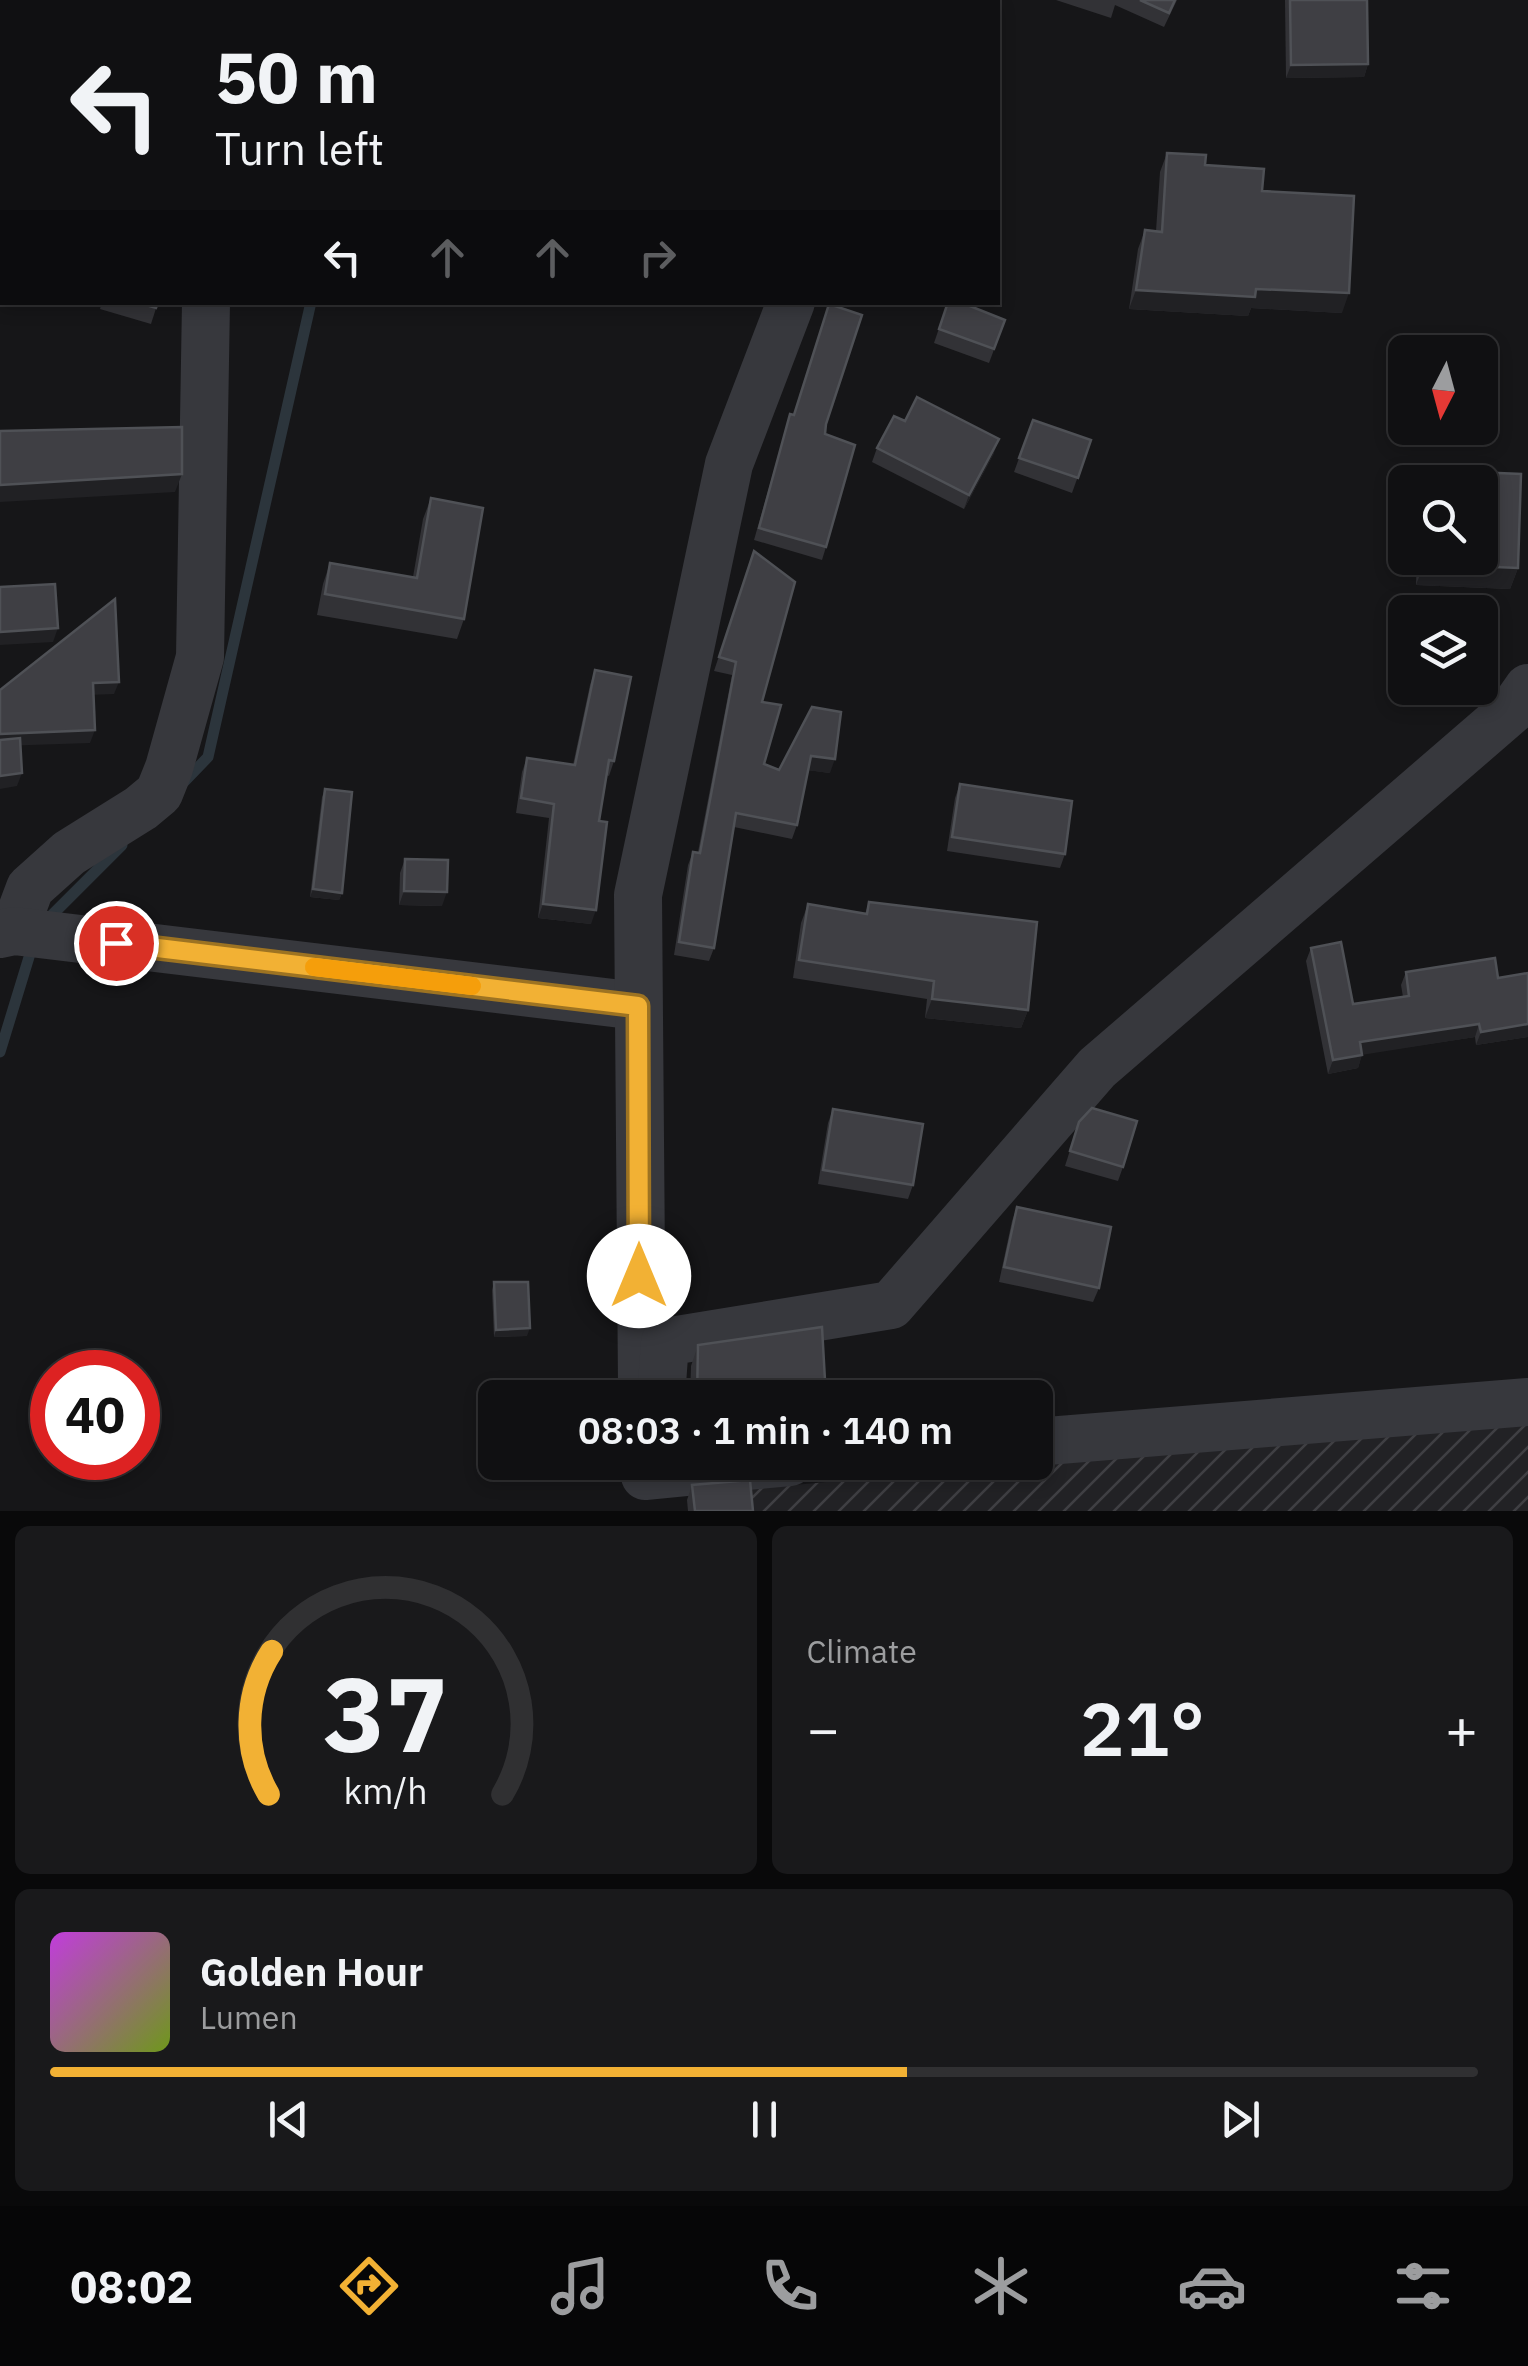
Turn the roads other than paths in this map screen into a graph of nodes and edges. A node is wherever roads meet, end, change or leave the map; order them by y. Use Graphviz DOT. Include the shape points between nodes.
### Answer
graph roads {
  1 [pos="206,305"];
  2 [pos="789,305"];
  3 [pos="1528,688"];
  4 [pos="7,932"];
  5 [pos="638,1006"];
  6 [pos="642,1380"];
  7 [pos="663,1380"];
  8 [pos="1528,1402"];
  9 [pos="1053,1441"];
  1 -- 4 [label="street" via="200,657 169,768 150,801 68,853 30,888"];
  2 -- 5 [label="street" via="729,464 638,895"];
  3 -- 7 [label="street" via="1514,708 1097,1068 891,1305 665,1342"];
  4 -- 5 [label="street"];
  5 -- 6 [label="street"];
  8 -- 9 [label="street"];
}
